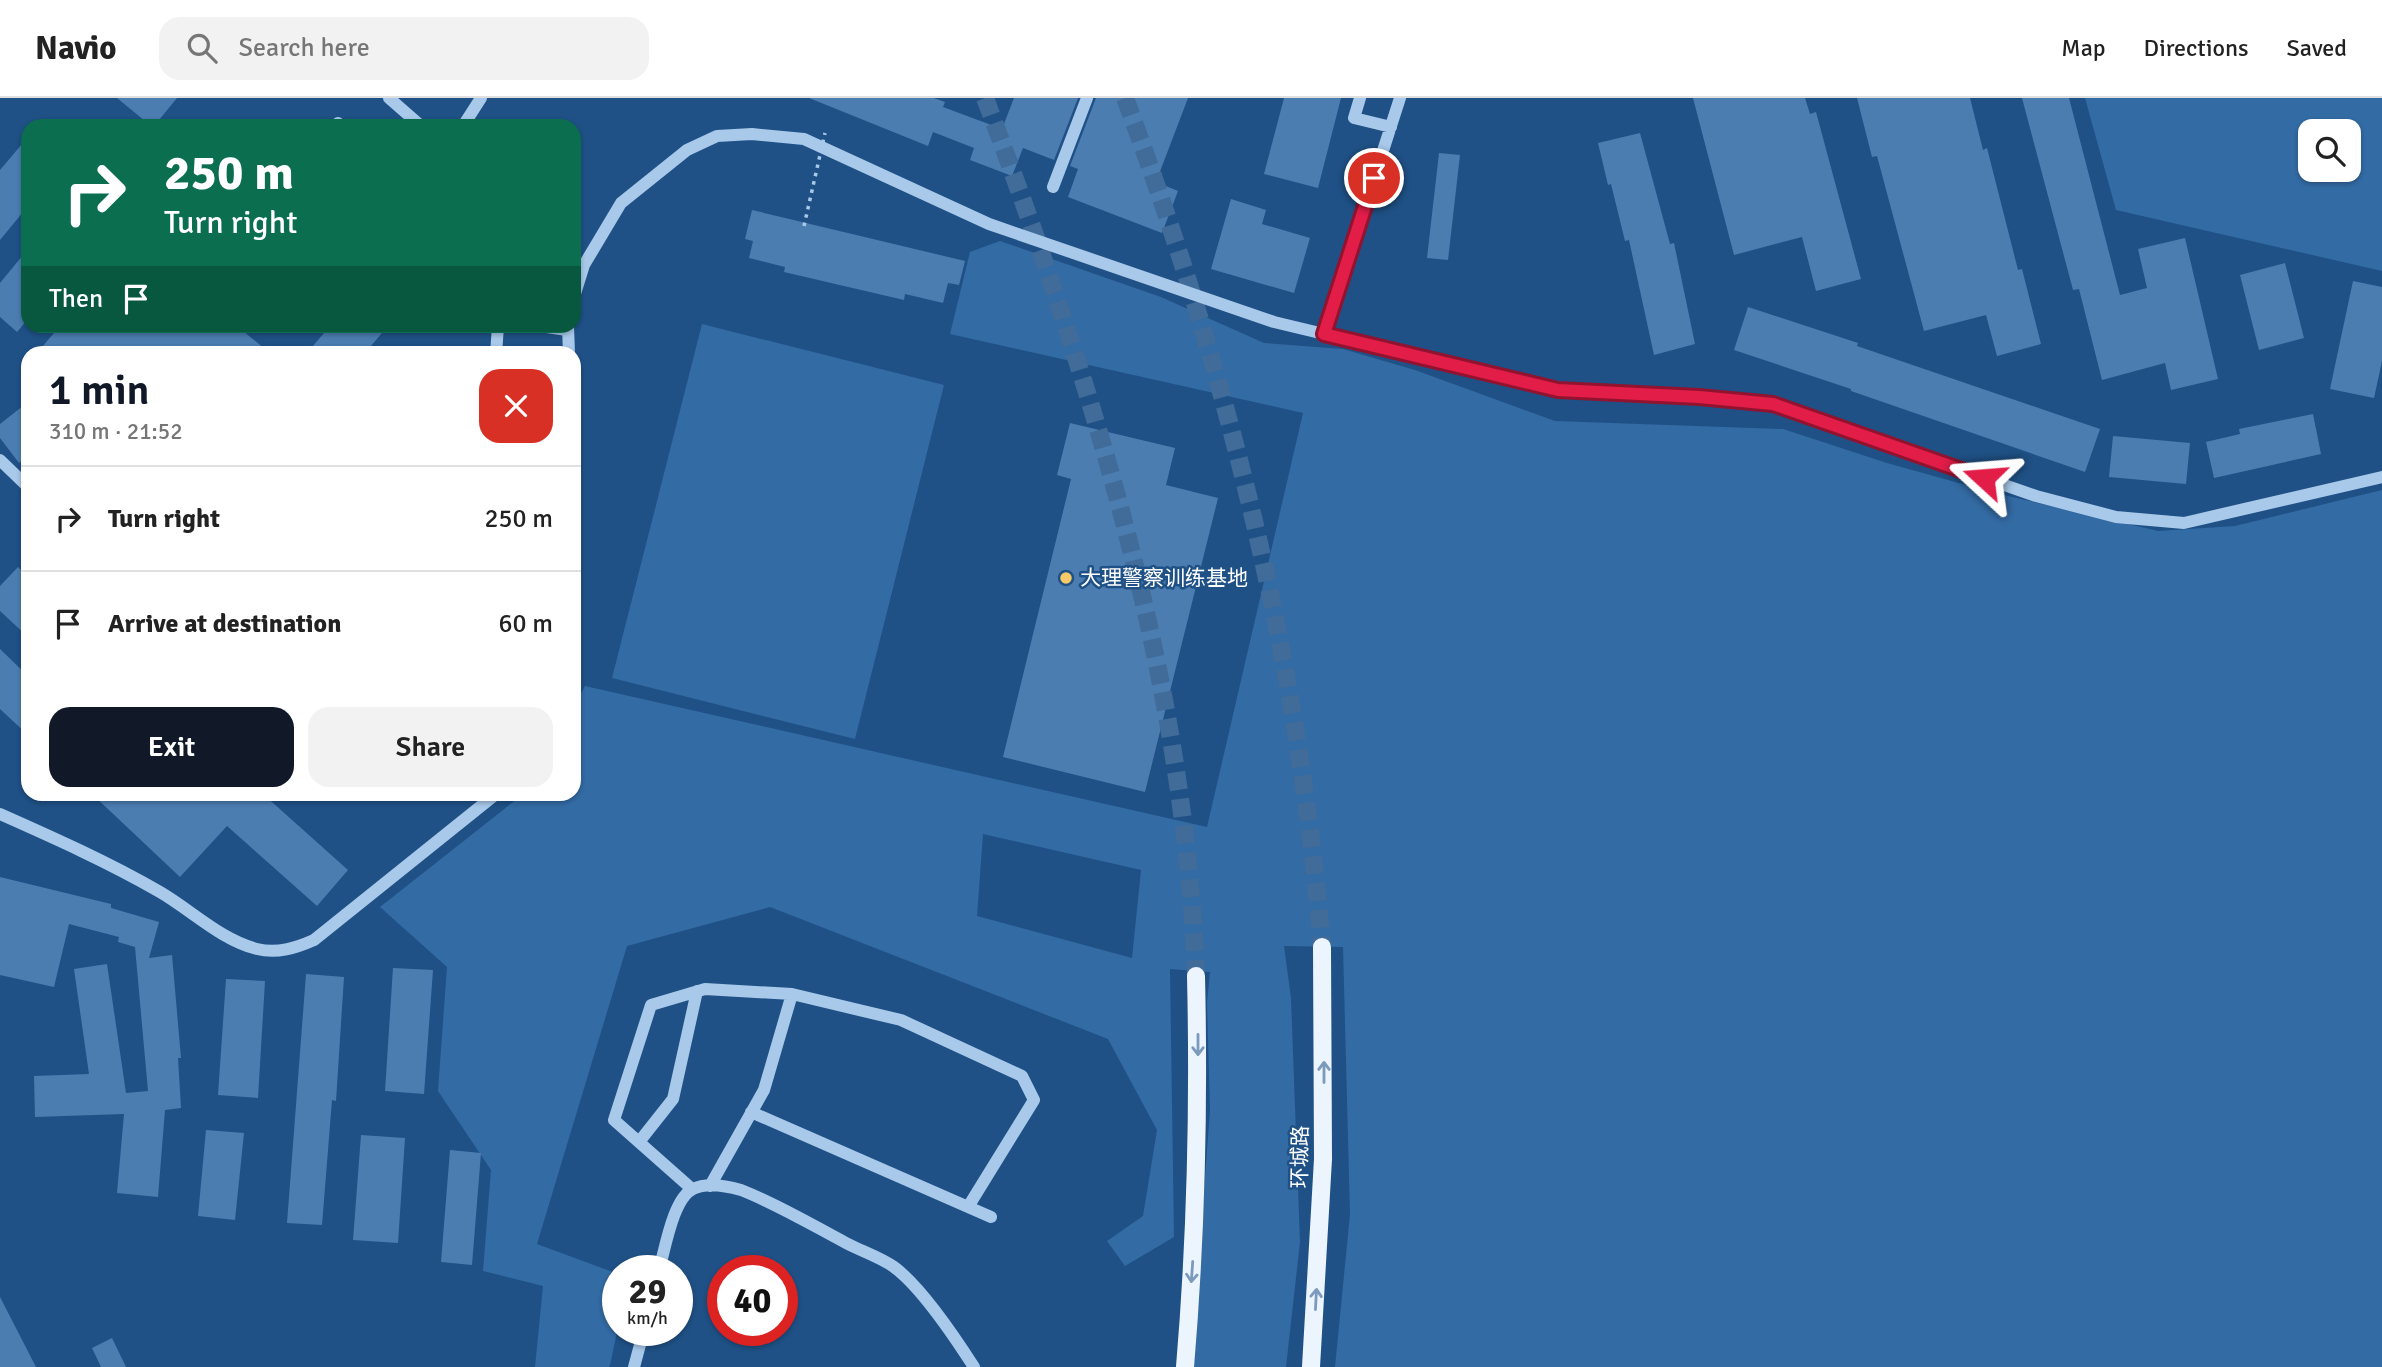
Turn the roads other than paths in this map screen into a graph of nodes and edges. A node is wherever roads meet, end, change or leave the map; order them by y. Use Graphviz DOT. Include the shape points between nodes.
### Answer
graph roads {
  1 [pos="390,98"];
  2 [pos="481,98"];
  3 [pos="1087,98"];
  4 [pos="1360,98"];
  5 [pos="1400,98"];
  6 [pos="413,119"];
  7 [pos="468,119"];
  8 [pos="1391,127"];
  9 [pos="1053,187"];
  10 [pos="581,258"];
  11 [pos="1324,334"];
  12 [pos="0,460"];
  13 [pos="2382,477"];
  14 [pos="21,480"];
  15 [pos="487,801"];
  16 [pos="0,814"];
  17 [pos="1322,947"];
  18 [pos="1196,976"];
  19 [pos="697,991"];
  20 [pos="792,994"];
  21 [pos="751,1112"];
  22 [pos="639,1142"];
  23 [pos="710,1186"];
  24 [pos="692,1189"];
  25 [pos="968,1207"];
  26 [pos="991,1217"];
  27 [pos="663,1255"];
  28 [pos="640,1346"];
  29 [pos="634,1367"];
  30 [pos="974,1367"];
  31 [pos="1185,1367"];
  32 [pos="1311,1367"];
  1 -- 6 [label="street"];
  2 -- 7 [label="street"];
  3 -- 9 [label="street"];
  4 -- 8 [label="street" via="1354,118"];
  5 -- 8 [label="street"];
  8 -- 11 [label="street"];
  10 -- 11 [label="street" via="621,203 687,150 717,136 804,139 989,224 1274,322"];
  11 -- 13 [label="street" via="1558,390 1773,404 2036,496 2116,517 2184,523"];
  12 -- 14 [label="street"];
  15 -- 16 [label="street" via="314,940 272,951 230,938 106,862"];
  32 -- 17 [label="main road, 环城路, one-way" via="1323,1159"];
  18 -- 31 [label="main road, one-way" via="1197,1156"];
  19 -- 20 [label="street"];
  19 -- 22 [label="street" via="673,1099"];
  19 -- 22 [label="street" via="651,1005 614,1119"];
  20 -- 21 [label="street" via="764,1090"];
  20 -- 25 [label="street" via="901,1020 1022,1076 1034,1100"];
  21 -- 23 [label="street"];
  21 -- 25 [label="street"];
  22 -- 24 [label="street"];
  23 -- 24 [label="street"];
  23 -- 30 [label="street" via="739,1190 772,1204 894,1267 927,1302"];
  24 -- 27 [label="street" via="677,1209"];
  25 -- 26 [label="street"];
  28 -- 29 [label="street"];
}
